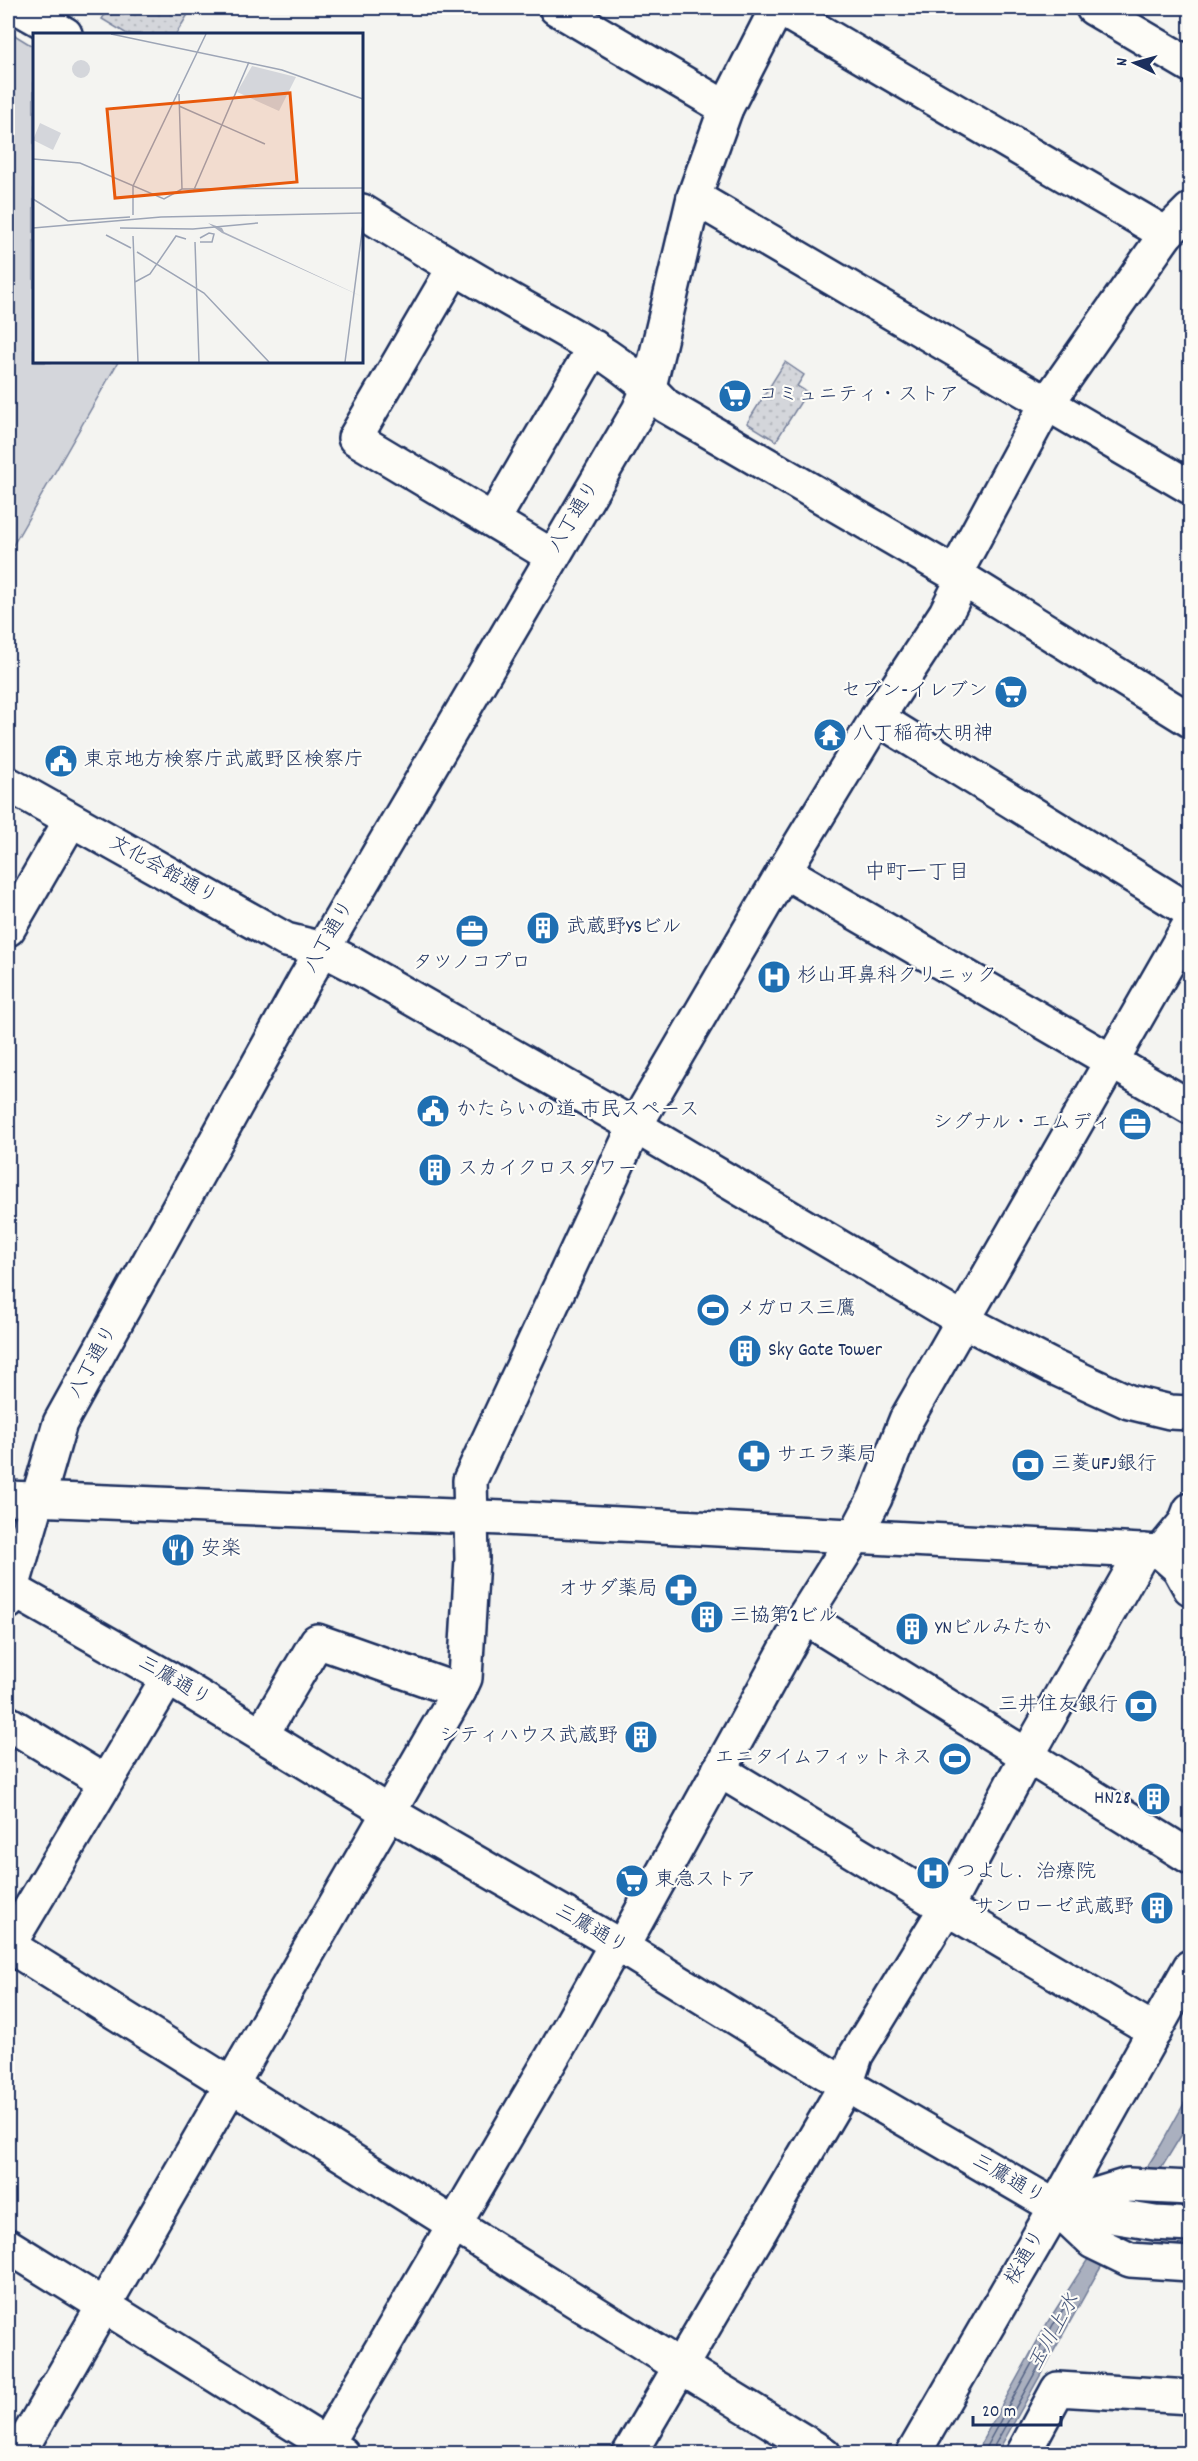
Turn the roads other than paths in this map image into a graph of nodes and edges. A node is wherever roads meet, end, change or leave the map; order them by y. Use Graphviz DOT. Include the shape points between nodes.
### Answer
graph roads {
  1 [pos="19,8"];
  2 [pos="556,8"];
  3 [pos="778,8"];
  4 [pos="1093,8"];
  5 [pos="63,33"];
  6 [pos="1191,65"];
  7 [pos="726,108"];
  8 [pos="694,197"];
  9 [pos="1191,210"];
  10 [pos="363,212"];
  11 [pos="1167,234"];
  12 [pos="454,268"];
  13 [pos="594,347"];
  14 [pos="648,387"];
  15 [pos="1046,405"];
  16 [pos="1191,487"];
  17 [pos="493,520"];
  18 [pos="552,556"];
  19 [pos="959,577"];
  20 [pos="877,718"];
  21 [pos="1191,720"];
  22 [pos="8,784"];
  23 [pos="71,820"];
  24 [pos="784,871"];
  25 [pos="1191,911"];
  26 [pos="1191,924"];
  27 [pos="8,929"];
  28 [pos="323,949"];
  29 [pos="1110,1062"];
  30 [pos="1191,1107"];
  31 [pos="635,1126"];
  32 [pos="964,1321"];
  33 [pos="1191,1413"];
  34 [pos="23,1499"];
  35 [pos="1191,1510"];
  36 [pos="471,1517"];
  37 [pos="855,1536"];
  38 [pos="1152,1551"];
  39 [pos="1191,1588"];
  40 [pos="9,1592"];
  41 [pos="804,1617"];
  42 [pos="168,1678"];
  43 [pos="459,1691"];
  44 [pos="8,1723"];
  45 [pos="262,1734"];
  46 [pos="1027,1756"];
  47 [pos="719,1770"];
  48 [pos="105,1782"];
  49 [pos="390,1813"];
  50 [pos="1191,1857"];
  51 [pos="946,1908"];
  52 [pos="619,1945"];
  53 [pos="8,1946"];
  54 [pos="1191,1967"];
  55 [pos="1155,2031"];
  56 [pos="231,2084"];
  57 [pos="846,2085"];
  58 [pos="1191,2188"];
  59 [pos="1056,2208"];
  60 [pos="453,2223"];
  61 [pos="1191,2225"];
  62 [pos="8,2246"];
  63 [pos="1191,2264"];
  64 [pos="104,2305"];
  65 [pos="680,2366"];
  66 [pos="1191,2397"];
  67 [pos="329,2450"];
  68 [pos="18,2454"];
  69 [pos="629,2454"];
  70 [pos="824,2454"];
  71 [pos="913,2454"];
  72 [pos="1023,2454"];
  1 -- 5 [label="street"];
  2 -- 7 [label="street"];
  3 -- 7 [label="street, 八丁通り"];
  3 -- 11 [label="street"];
  4 -- 6 [label="street"];
  7 -- 8 [label="street, 八丁通り"];
  8 -- 14 [label="street, 八丁通り"];
  8 -- 15 [label="street"];
  9 -- 11 [label="street"];
  10 -- 12 [label="street"];
  11 -- 15 [label="street"];
  12 -- 13 [label="street"];
  12 -- 17 [label="street" via="355,438"];
  13 -- 14 [label="street"];
  13 -- 17 [label="street"];
  14 -- 18 [label="street, 八丁通り" via="639,410"];
  14 -- 19 [label="street" via="666,406"];
  15 -- 16 [label="street"];
  15 -- 19 [label="street"];
  17 -- 18 [label="street"];
  18 -- 28 [label="street, 八丁通り"];
  19 -- 20 [label="street" via="946,613"];
  19 -- 21 [label="street"];
  20 -- 24 [label="street"];
  20 -- 25 [label="street"];
  22 -- 23 [label="street, 文化会館通り"];
  23 -- 27 [label="street"];
  23 -- 28 [label="street, 文化会館通り" via="286,940"];
  24 -- 29 [label="street"];
  24 -- 31 [label="street"];
  26 -- 29 [label="street"];
  28 -- 31 [label="street, 文化会館通り"];
  28 -- 34 [label="street, 八丁通り" via="60,1423"];
  29 -- 30 [label="street"];
  29 -- 32 [label="street"];
  31 -- 32 [label="street, 文化会館通り"];
  31 -- 36 [label="street" via="470,1480"];
  32 -- 33 [label="street, 文化会館通り" via="1129,1402"];
  32 -- 37 [label="street" via="906,1420 875,1498"];
  34 -- 36 [label="street"];
  34 -- 40 [label="street, 八丁通り"];
  35 -- 38 [label="street" via="1185,1523"];
  36 -- 37 [label="street"];
  36 -- 43 [label="street" via="465,1678"];
  37 -- 38 [label="street"];
  37 -- 41 [label="street"];
  38 -- 39 [label="street" via="1179,1568"];
  38 -- 46 [label="street"];
  40 -- 42 [label="street, 三鷹通り"];
  41 -- 46 [label="street"];
  41 -- 47 [label="street"];
  42 -- 45 [label="street, 三鷹通り"];
  42 -- 48 [label="street"];
  43 -- 45 [label="street" via="316,1641"];
  43 -- 49 [label="street"];
  44 -- 48 [label="street"];
  45 -- 49 [label="street, 三鷹通り"];
  46 -- 50 [label="street"];
  46 -- 51 [label="street"];
  47 -- 51 [label="street"];
  47 -- 52 [label="street"];
  48 -- 53 [label="street"];
  49 -- 52 [label="street, 三鷹通り"];
  49 -- 56 [label="street"];
  51 -- 55 [label="street"];
  51 -- 57 [label="street" via="856,2055"];
  52 -- 57 [label="street, 三鷹通り"];
  52 -- 60 [label="street"];
  53 -- 56 [label="street"];
  54 -- 55 [label="street, 桜通り"];
  55 -- 59 [label="street, 桜通り"];
  56 -- 60 [label="street"];
  56 -- 64 [label="street"];
  57 -- 59 [label="street, 三鷹通り"];
  57 -- 65 [label="street"];
  58 -- 59 [label="street" via="1128,2185"];
  59 -- 61 [label="street, 三鷹通り"];
  59 -- 63 [label="street" via="1092,2242 1130,2260"];
  59 -- 71 [label="street, 桜通り"];
  60 -- 65 [label="street"];
  60 -- 67 [label="street"];
  62 -- 64 [label="street"];
  64 -- 67 [label="street"];
  64 -- 68 [label="street"];
  65 -- 69 [label="street"];
  65 -- 70 [label="street"];
  66 -- 72 [label="street" via="1058,2389"];
}
